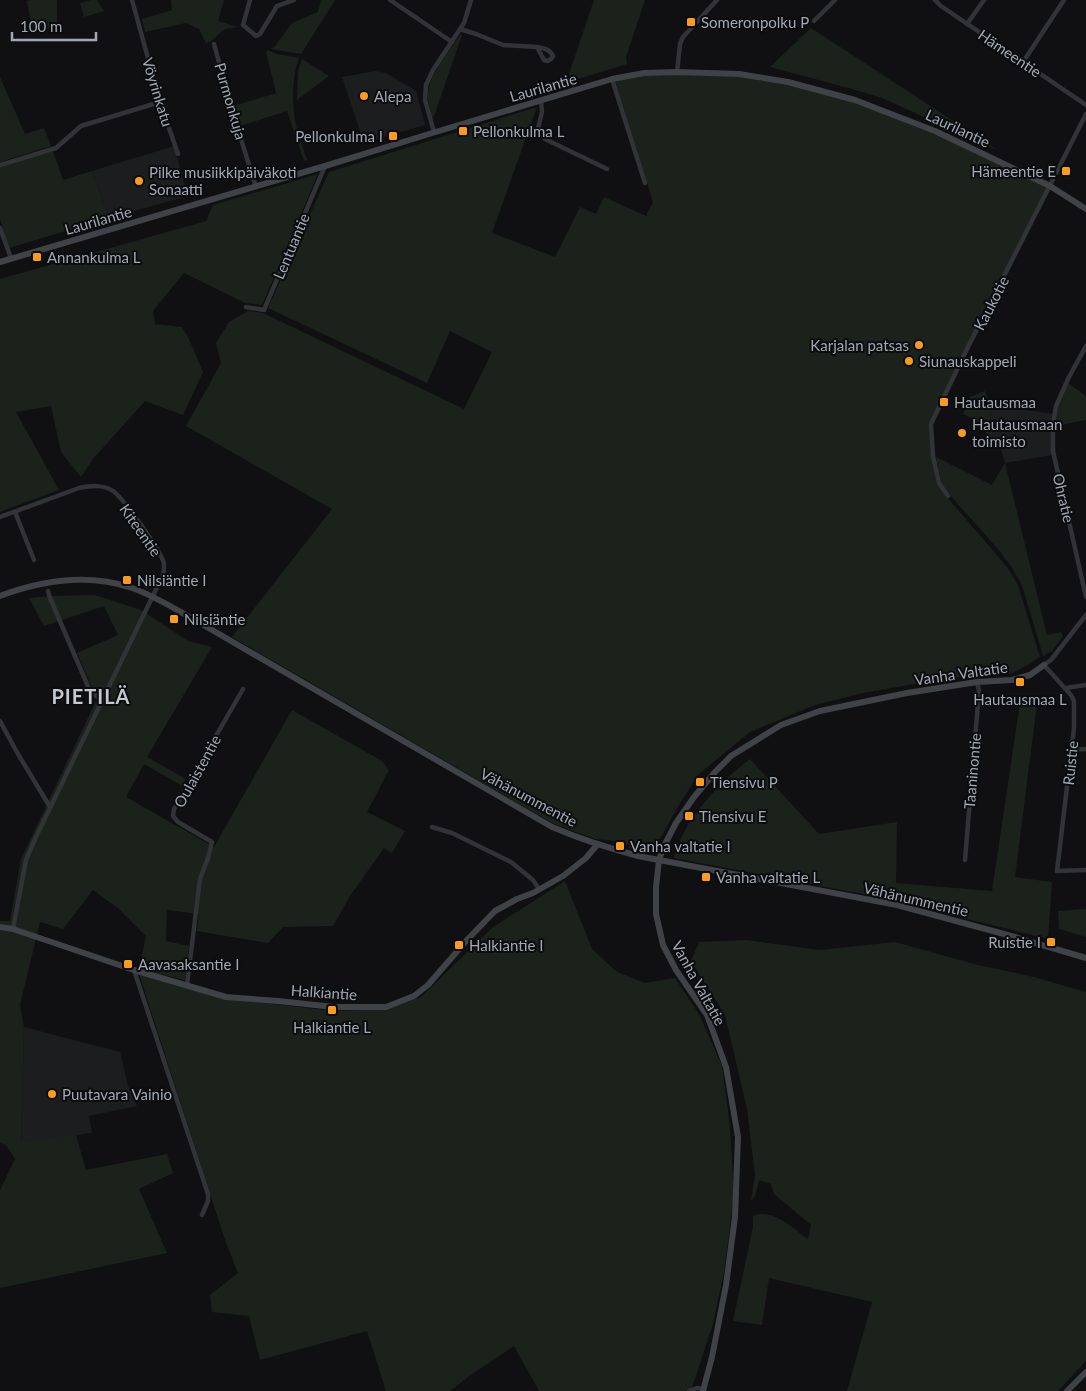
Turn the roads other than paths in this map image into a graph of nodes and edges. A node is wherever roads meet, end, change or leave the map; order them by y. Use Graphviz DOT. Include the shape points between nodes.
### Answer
graph roads {
  1 [pos="132,0"];
  2 [pos="250,0"];
  3 [pos="294,0"];
  4 [pos="390,0"];
  5 [pos="471,0"];
  6 [pos="717,0"];
  7 [pos="835,0"];
  8 [pos="935,0"];
  9 [pos="984,0"];
  10 [pos="1064,0"];
  11 [pos="814,21"];
  12 [pos="967,24"];
  13 [pos="460,29"];
  14 [pos="452,42"];
  15 [pos="214,44"];
  16 [pos="536,47"];
  17 [pos="1023,62"];
  18 [pos="677,72"];
  19 [pos="612,79"];
  20 [pos="541,100"];
  21 [pos="160,102"];
  22 [pos="1086,105"];
  23 [pos="1086,114"];
  24 [pos="434,132"];
  25 [pos="178,154"];
  26 [pos="0,165"];
  27 [pos="325,166"];
  28 [pos="607,169"];
  29 [pos="645,183"];
  30 [pos="1050,186"];
  31 [pos="256,187"];
  32 [pos="1086,209"];
  33 [pos="0,228"];
  34 [pos="11,258"];
  35 [pos="0,262"];
  36 [pos="246,307"];
  37 [pos="1086,346"];
  38 [pos="948,496"];
  39 [pos="15,512"];
  40 [pos="0,517"];
  41 [pos="34,560"];
  42 [pos="48,591"];
  43 [pos="0,596"];
  44 [pos="153,597"];
  45 [pos="1086,597"];
  46 [pos="1086,615"];
  47 [pos="1044,665"];
  48 [pos="977,682"];
  49 [pos="1086,685"];
  50 [pos="1065,688"];
  51 [pos="243,689"];
  52 [pos="102,700"];
  53 [pos="0,721"];
  54 [pos="1086,749"];
  55 [pos="1071,750"];
  56 [pos="50,807"];
  57 [pos="432,827"];
  58 [pos="597,845"];
  59 [pos="659,860"];
  60 [pos="965,860"];
  61 [pos="1086,870"];
  62 [pos="539,889"];
  63 [pos="0,927"];
  64 [pos="13,929"];
  65 [pos="1086,958"];
  66 [pos="134,970"];
  67 [pos="187,985"];
  68 [pos="202,1215"];
  69 [pos="1086,1372"];
  70 [pos="703,1390"];
  71 [pos="689,1391"];
  72 [pos="1067,1391"];
  1 -- 21 [label="street, Vöyrinkatu"];
  2 -- 3 [label="street" via="243,25 256,36 277,6"];
  4 -- 14 [label="street"];
  5 -- 13 [label="street"];
  6 -- 18 [label="street" via="683,37"];
  7 -- 11 [label="street"];
  8 -- 12 [label="street, Hämeentie"];
  9 -- 12 [label="street"];
  10 -- 17 [label="street"];
  12 -- 17 [label="street, Hämeentie"];
  13 -- 14 [label="street"];
  13 -- 16 [label="street" via="503,45"];
  14 -- 24 [label="street" via="426,85 425,100"];
  15 -- 31 [label="street, Purmonkuja"];
  17 -- 22 [label="street, Hämeentie"];
  18 -- 19 [label="street, Laurilantie" via="644,73"];
  18 -- 30 [label="street, Laurilantie" via="739,74 788,82 855,100 935,130"];
  19 -- 20 [label="street, Laurilantie"];
  19 -- 29 [label="street"];
  20 -- 24 [label="street, Laurilantie"];
  20 -- 28 [label="street" via="537,132"];
  21 -- 25 [label="street, Vöyrinkatu"];
  21 -- 26 [label="street" via="81,126 56,148"];
  23 -- 30 [label="street, Kaukotie"];
  24 -- 27 [label="street, Laurilantie"];
  27 -- 31 [label="street, Laurilantie"];
  27 -- 36 [label="street, Lentuantie" via="264,310"];
  30 -- 32 [label="street, Laurilantie"];
  30 -- 38 [label="street, Kaukotie" via="931,424 939,483"];
  31 -- 34 [label="street, Laurilantie"];
  33 -- 34 [label="street"];
  34 -- 35 [label="street, Laurilantie"];
  37 -- 45 [label="street, Ohratie" via="1056,406 1053,451"];
  39 -- 40 [label="street, Kiteentie"];
  39 -- 41 [label="street"];
  39 -- 44 [label="street, Kiteentie" via="79,488 102,486 113,491 139,521 164,562 164,576"];
  42 -- 52 [label="street" via="90,691"];
  43 -- 44 [label="street, Vähänummentie" via="38,584 76,579 108,582"];
  44 -- 52 [label="street"];
  44 -- 58 [label="street, Vähänummentie" via="552,827"];
  46 -- 47 [label="street"];
  47 -- 48 [label="street, Vanha Valtatie" via="1030,675 1012,680"];
  47 -- 50 [label="street, Ruistie"];
  48 -- 59 [label="street, Vanha Valtatie" via="829,710 780,725 731,756 709,778 676,822"];
  48 -- 60 [label="street, Taaninontie" via="979,691"];
  49 -- 50 [label="street"];
  50 -- 55 [label="street, Ruistie" via="1074,701"];
  51 -- 67 [label="street, Oulaistentie" via="174,809 173,816 178,822 212,842 200,879"];
  52 -- 56 [label="street"];
  53 -- 56 [label="street"];
  54 -- 55 [label="street"];
  55 -- 61 [label="street, Ruistie" via="1057,871"];
  56 -- 64 [label="street" via="26,860"];
  57 -- 62 [label="street" via="452,833 511,862"];
  58 -- 59 [label="street, Vähänummentie"];
  58 -- 62 [label="street, Halkiantie" via="563,876"];
  59 -- 65 [label="street, Vähänummentie" via="897,905"];
  59 -- 70 [label="street, Vanha Valtatie" via="656,914 663,945 707,1015 726,1067 738,1137 735,1217 726,1285"];
  62 -- 67 [label="street, Halkiantie" via="496,911 428,985 414,996 386,1007 334,1007 226,997"];
  63 -- 64 [label="street, Halkiantie"];
  64 -- 66 [label="street, Halkiantie"];
  66 -- 67 [label="street, Halkiantie"];
  66 -- 68 [label="street" via="208,1194"];
  69 -- 72 [label="street"];
  70 -- 71 [label="street"];
}
